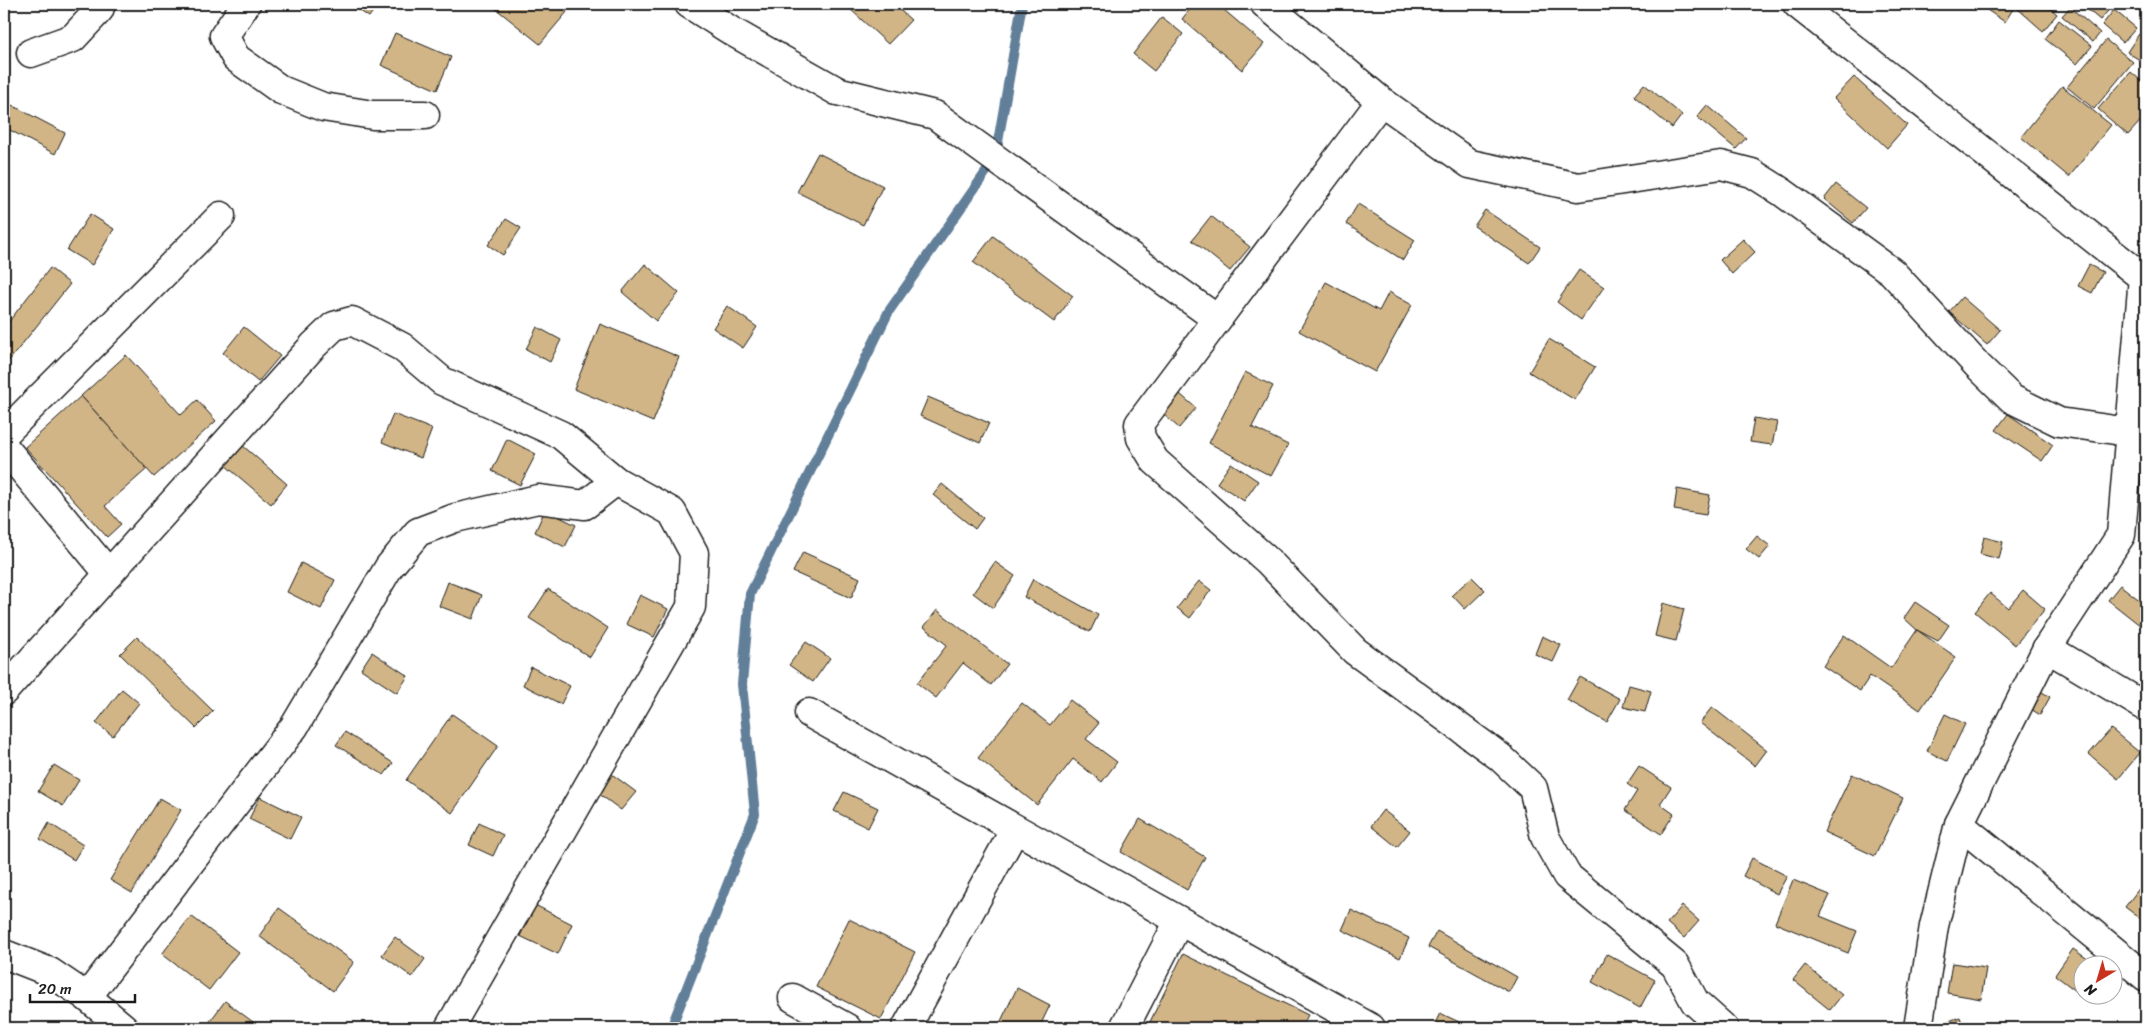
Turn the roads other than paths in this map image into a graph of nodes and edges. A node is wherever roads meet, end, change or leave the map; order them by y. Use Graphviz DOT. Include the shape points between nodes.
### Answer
graph roads {
  1 [pos="101,4"];
  2 [pos="246,4"];
  3 [pos="690,4"];
  4 [pos="1265,4"];
  5 [pos="1797,4"];
  6 [pos="31,53"];
  7 [pos="1381,101"];
  8 [pos="425,115"];
  9 [pos="221,216"];
  10 [pos="2145,275"];
  11 [pos="1218,319"];
  12 [pos="4,434"];
  13 [pos="2138,440"];
  14 [pos="4,447"];
  15 [pos="616,481"];
  16 [pos="108,574"];
  17 [pos="2047,648"];
  18 [pos="4,691"];
  19 [pos="2146,707"];
  20 [pos="809,713"];
  21 [pos="1959,824"];
  22 [pos="1015,828"];
  23 [pos="1179,921"];
  24 [pos="4,954"];
  25 [pos="2146,977"];
  26 [pos="87,997"];
  27 [pos="793,998"];
  28 [pos="1342,1021"];
  29 [pos="124,1028"];
  30 [pos="449,1028"];
  31 [pos="847,1028"];
  32 [pos="906,1028"];
  33 [pos="1124,1028"];
  34 [pos="1371,1028"];
  35 [pos="1724,1028"];
  36 [pos="1918,1028"];
  1 -- 6 [label="street" via="74,38"];
  2 -- 8 [label="street" via="224,36 236,58 281,90 323,107 373,114"];
  3 -- 11 [label="street" via="837,91 935,116"];
  4 -- 7 [label="street"];
  5 -- 10 [label="street"];
  7 -- 11 [label="street"];
  7 -- 13 [label="street" via="1470,164 1578,187 1721,165 1752,174 1892,272 2012,399 2059,422"];
  9 -- 12 [label="street"];
  10 -- 13 [label="street"];
  11 -- 35 [label="street" via="1139,424 1141,438 1155,461 1268,561 1355,651 1500,757 1533,788 1545,837 1567,876 1675,965 1695,1002"];
  13 -- 17 [label="street" via="2121,535"];
  14 -- 16 [label="street"];
  15 -- 16 [label="street" via="562,435 442,380 402,347 352,321 334,326 312,346"];
  15 -- 26 [label="street" via="585,505 538,499 454,518 418,532 389,568 294,727"];
  15 -- 30 [label="street" via="672,512 694,554 691,607"];
  16 -- 18 [label="street"];
  17 -- 19 [label="street"];
  17 -- 21 [label="street"];
  20 -- 22 [label="street"];
  21 -- 25 [label="street"];
  21 -- 36 [label="street" via="1934,926"];
  22 -- 23 [label="street"];
  22 -- 32 [label="street"];
  23 -- 28 [label="street"];
  23 -- 33 [label="street"];
  24 -- 26 [label="street" via="50,972"];
  26 -- 29 [label="street"];
  27 -- 31 [label="street"];
  28 -- 34 [label="street"];
}
